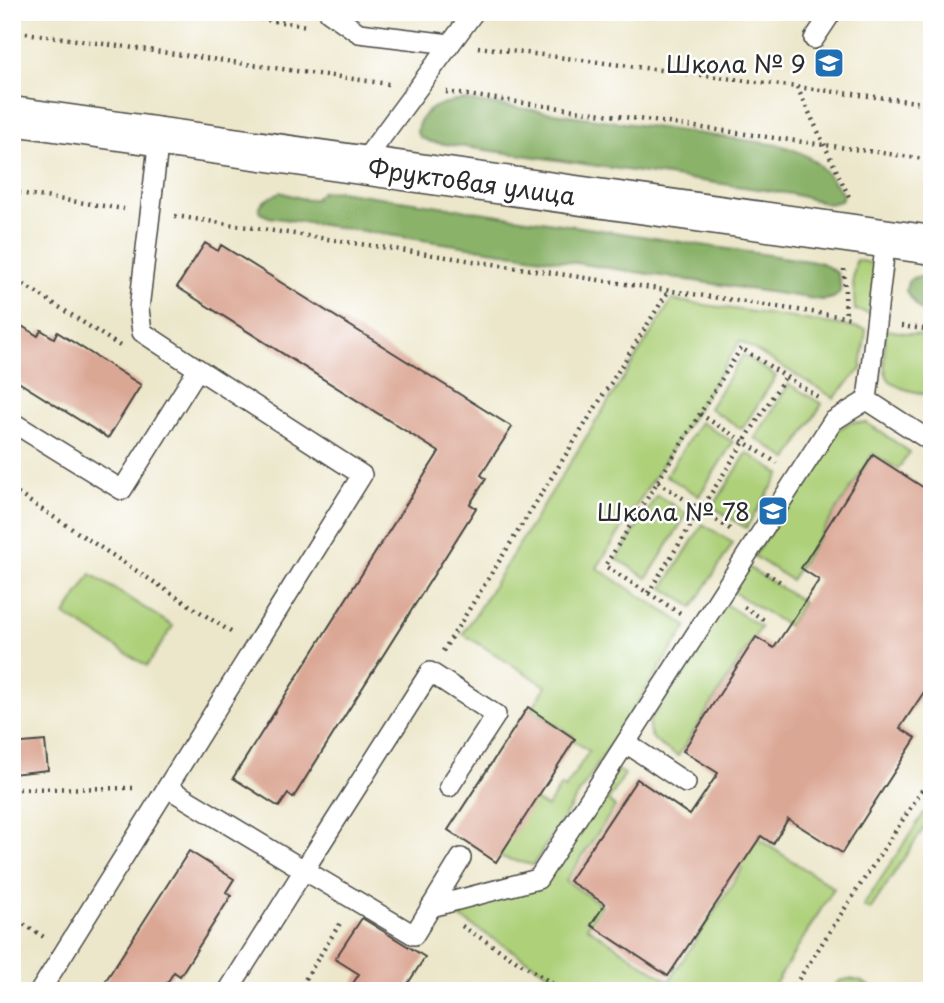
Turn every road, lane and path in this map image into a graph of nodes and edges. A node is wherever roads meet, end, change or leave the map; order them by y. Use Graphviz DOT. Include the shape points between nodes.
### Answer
graph roads {
  1 [pos="212,12"];
  2 [pos="329,12"];
  3 [pos="474,12"];
  4 [pos="832,12"];
  5 [pos="12,31"];
  6 [pos="359,33"];
  7 [pos="814,39"];
  8 [pos="450,44"];
  9 [pos="797,87"];
  10 [pos="418,88"];
  11 [pos="932,104"];
  12 [pos="12,116"];
  13 [pos="159,137"];
  14 [pos="824,144"];
  15 [pos="932,160"];
  16 [pos="361,165"];
  17 [pos="12,192"];
  18 [pos="853,206"];
  19 [pos="150,213"];
  20 [pos="886,239"];
  21 [pos="932,246"];
  22 [pos="844,264"];
  23 [pos="12,277"];
  24 [pos="669,290"];
  25 [pos="846,317"];
  26 [pos="877,322"];
  27 [pos="932,330"];
  28 [pos="127,351"];
  29 [pos="198,369"];
  30 [pos="785,376"];
  31 [pos="867,400"];
  32 [pos="700,414"];
  33 [pos="843,414"];
  34 [pos="12,422"];
  35 [pos="744,442"];
  36 [pos="932,442"];
  37 [pos="798,477"];
  38 [pos="658,482"];
  39 [pos="12,490"];
  40 [pos="701,510"];
  41 [pos="754,545"];
  42 [pos="648,593"];
  43 [pos="702,626"];
  44 [pos="255,648"];
  45 [pos="430,672"];
  46 [pos="626,743"];
  47 [pos="932,775"];
  48 [pos="685,783"];
  49 [pos="924,786"];
  50 [pos="449,787"];
  51 [pos="168,788"];
  52 [pos="12,789"];
  53 [pos="932,791"];
  54 [pos="461,858"];
  55 [pos="304,870"];
  56 [pos="355,900"];
  57 [pos="431,907"];
  58 [pos="12,917"];
  59 [pos="65,951"];
  60 [pos="40,991"];
  61 [pos="228,991"];
  62 [pos="298,991"];
  63 [pos="564,991"];
  64 [pos="791,991"];
  1 -- 6 [label="path"];
  2 -- 6 [label="lane"];
  3 -- 8 [label="lane"];
  4 -- 7 [label="lane"];
  5 -- 10 [label="path"];
  6 -- 8 [label="lane"];
  8 -- 9 [label="path"];
  8 -- 10 [label="lane"];
  9 -- 11 [label="path"];
  9 -- 14 [label="path"];
  10 -- 14 [label="path"];
  10 -- 16 [label="lane"];
  12 -- 13 [label="street, Фруктовая улица"];
  13 -- 16 [label="street, Фруктовая улица"];
  13 -- 19 [label="lane"];
  14 -- 15 [label="path"];
  14 -- 18 [label="path"];
  16 -- 20 [label="street, Фруктовая улица"];
  17 -- 19 [label="path"];
  19 -- 24 [label="path"];
  19 -- 29 [label="lane" via="139,309 142,332"];
  20 -- 21 [label="street, Фруктовая улица"];
  20 -- 26 [label="lane"];
  22 -- 25 [label="path"];
  23 -- 28 [label="path"];
  24 -- 25 [label="path"];
  24 -- 45 [label="path"];
  25 -- 26 [label="path"];
  26 -- 27 [label="path"];
  26 -- 31 [label="lane"];
  29 -- 34 [label="lane" via="122,490"];
  29 -- 44 [label="lane" via="362,475"];
  30 -- 32 [label="path" via="741,348"];
  30 -- 33 [label="path"];
  30 -- 35 [label="path"];
  31 -- 33 [label="lane"];
  31 -- 36 [label="lane"];
  32 -- 35 [label="path"];
  32 -- 38 [label="path"];
  33 -- 37 [label="lane"];
  35 -- 37 [label="path"];
  35 -- 40 [label="path"];
  37 -- 41 [label="lane"];
  38 -- 40 [label="path"];
  38 -- 42 [label="path" via="605,566"];
  39 -- 44 [label="path"];
  40 -- 41 [label="path"];
  40 -- 42 [label="path"];
  41 -- 43 [label="lane"];
  42 -- 43 [label="path"];
  43 -- 46 [label="lane"];
  44 -- 51 [label="lane"];
  45 -- 50 [label="lane" via="496,715"];
  45 -- 55 [label="lane"];
  46 -- 48 [label="lane"];
  46 -- 57 [label="lane" via="538,878"];
  47 -- 49 [label="path"];
  49 -- 53 [label="path"];
  49 -- 64 [label="path"];
  51 -- 52 [label="path"];
  51 -- 55 [label="lane"];
  51 -- 59 [label="lane"];
  54 -- 57 [label="lane"];
  55 -- 56 [label="lane"];
  55 -- 61 [label="lane"];
  56 -- 57 [label="lane" via="414,936"];
  56 -- 62 [label="path"];
  57 -- 63 [label="path"];
  58 -- 59 [label="path"];
  59 -- 60 [label="lane"];
}
